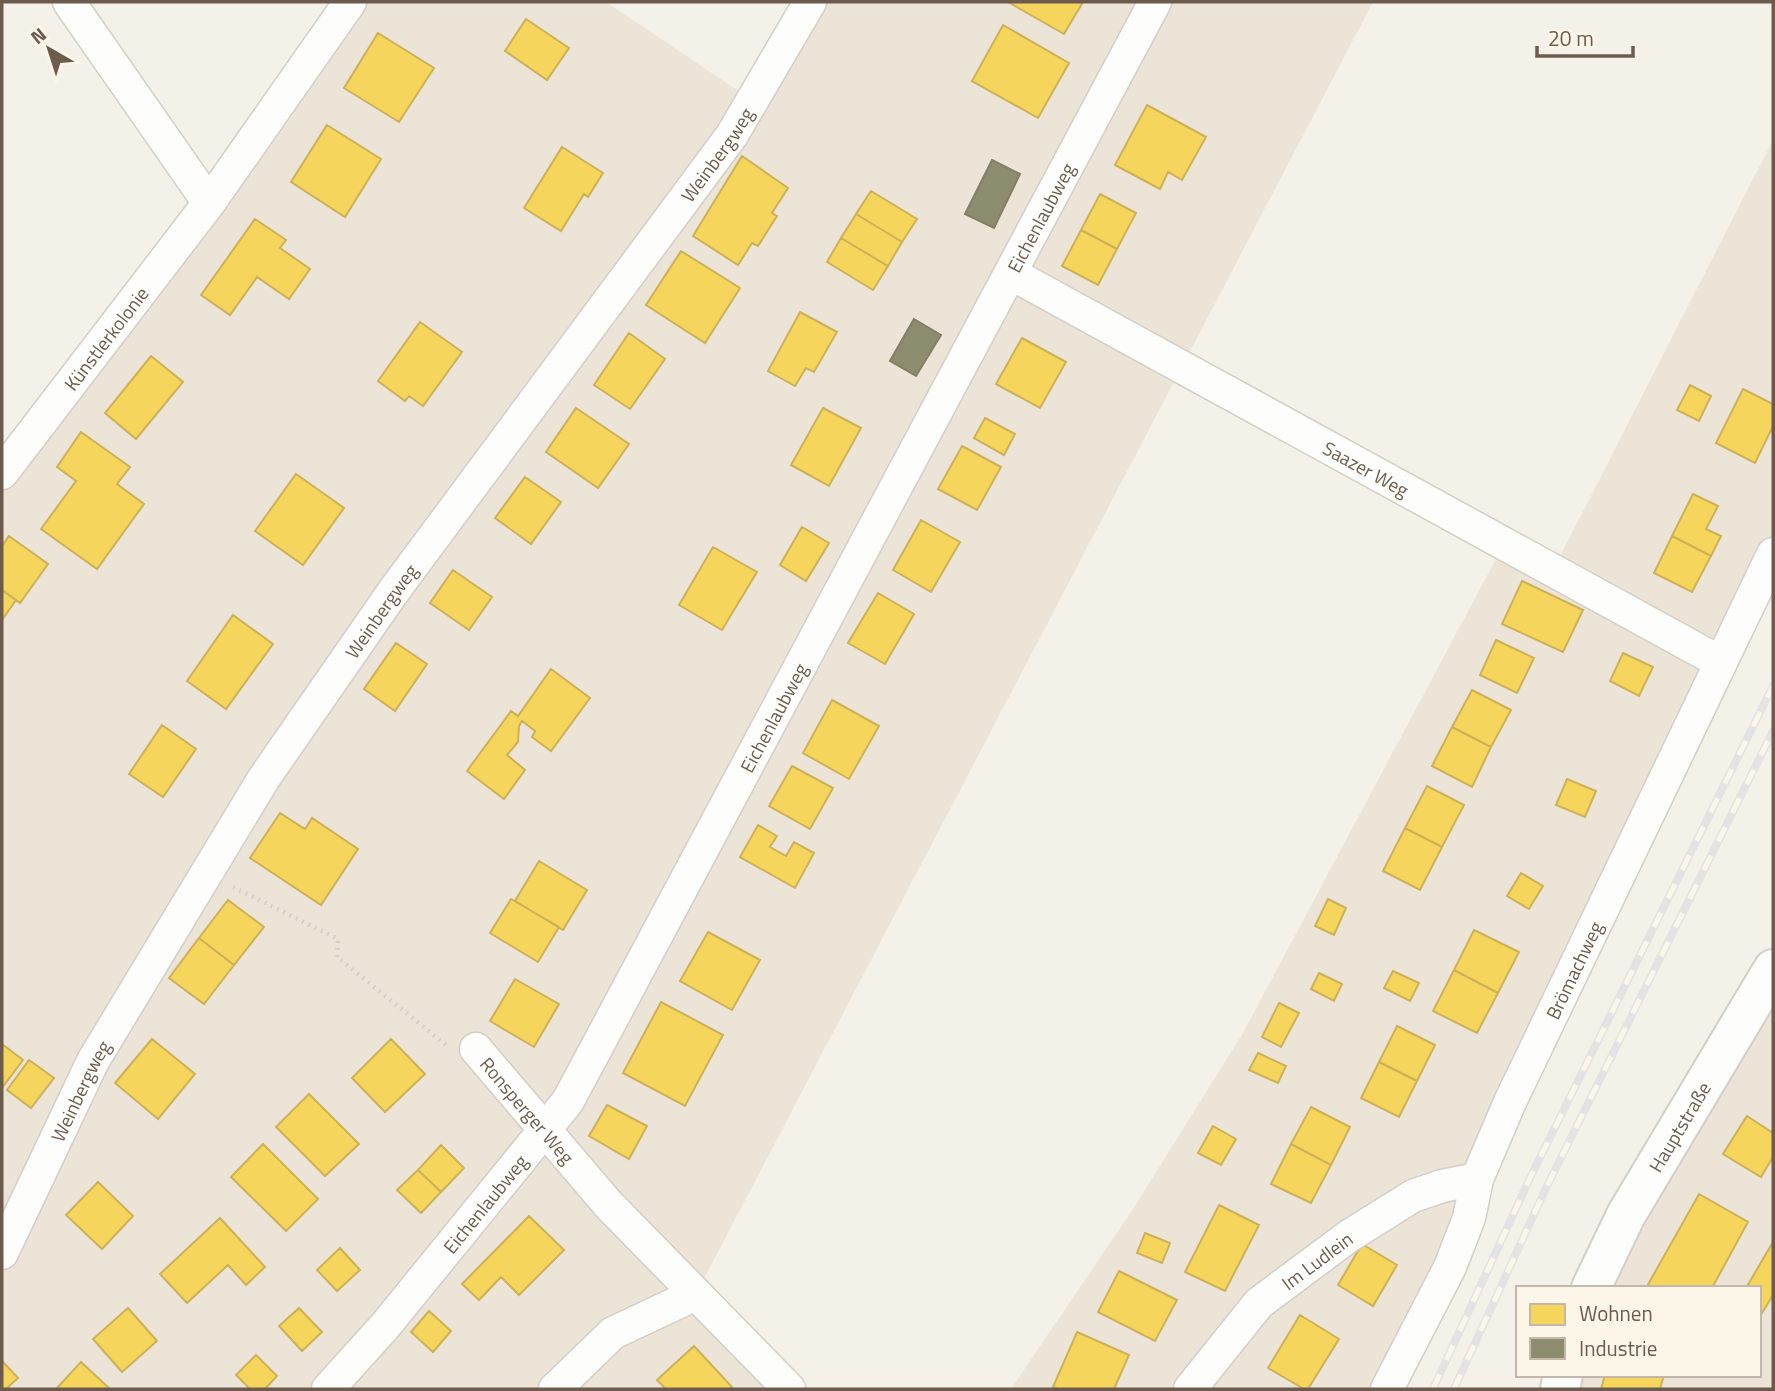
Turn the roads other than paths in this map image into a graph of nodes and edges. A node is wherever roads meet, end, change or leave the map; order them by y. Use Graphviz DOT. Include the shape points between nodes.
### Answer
graph roads {
  1 [pos="69,2"];
  2 [pos="350,2"];
  3 [pos="810,2"];
  4 [pos="1155,2"];
  5 [pos="209,203"];
  6 [pos="1012,274"];
  7 [pos="2,473"];
  8 [pos="1773,554"];
  9 [pos="1720,662"];
  10 [pos="1773,969"];
  11 [pos="476,1049"];
  12 [pos="546,1129"];
  13 [pos="1477,1179"];
  14 [pos="2,1253"];
  15 [pos="1592,1286"];
  16 [pos="696,1294"];
  17 [pos="328,1389"];
  18 [pos="555,1389"];
  19 [pos="789,1389"];
  20 [pos="1190,1389"];
  21 [pos="1387,1389"];
  1 -- 5 [label="street"];
  2 -- 5 [label="street, Künstlerkolonie"];
  3 -- 14 [label="street, Weinbergweg" via="733,135 393,592 264,778 93,1061"];
  4 -- 6 [label="street, Eichenlaubweg"];
  5 -- 7 [label="street, Künstlerkolonie"];
  6 -- 9 [label="street, Saazer Weg"];
  6 -- 12 [label="street, Eichenlaubweg" via="575,1089"];
  8 -- 9 [label="street, Brömachweg"];
  9 -- 13 [label="street, Brömachweg"];
  10 -- 15 [label="street, Hauptstraße" via="1626,1215"];
  11 -- 12 [label="street, Ronsperger Weg"];
  12 -- 16 [label="street, Ronsperger Weg" via="608,1204"];
  12 -- 17 [label="street, Eichenlaubweg"];
  13 -- 20 [label="street, Im Ludlein" via="1413,1196 1349,1236 1259,1303"];
  13 -- 21 [label="street, Brömachweg" via="1469,1218 1450,1266"];
  16 -- 18 [label="street" via="613,1333"];
  16 -- 19 [label="street, Ronsperger Weg"];
}
